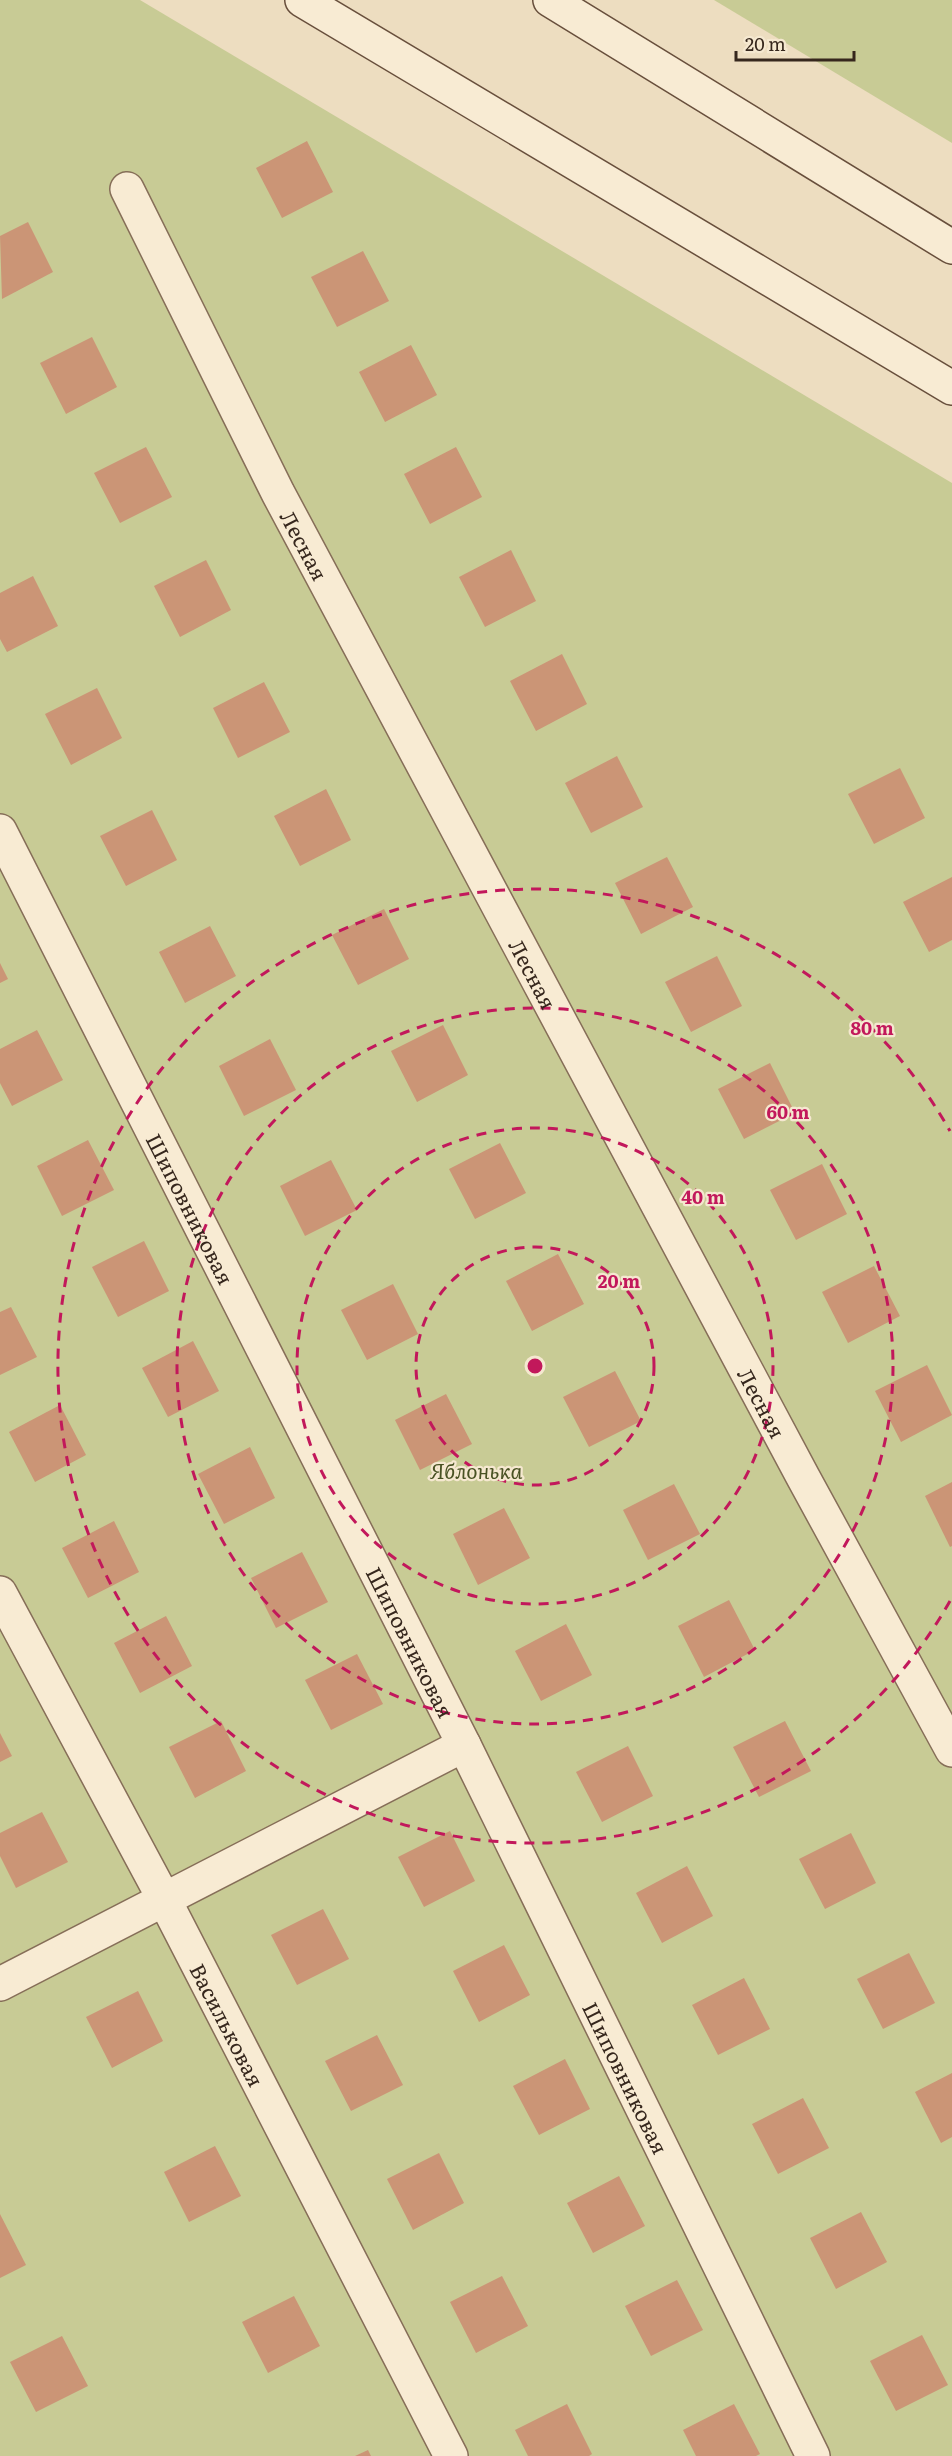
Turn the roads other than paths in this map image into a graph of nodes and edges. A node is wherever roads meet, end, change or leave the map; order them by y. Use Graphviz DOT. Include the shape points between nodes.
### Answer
graph roads {
  1 [pos="302,0"];
  2 [pos="550,0"];
  3 [pos="127,189"];
  4 [pos="952,247"];
  5 [pos="952,388"];
  6 [pos="0,831"];
  7 [pos="0,1593"];
  8 [pos="464,1744"];
  9 [pos="952,1750"];
  10 [pos="164,1899"];
  11 [pos="0,1984"];
  12 [pos="451,2456"];
  13 [pos="813,2456"];
  1 -- 5 [label="street"];
  2 -- 4 [label="street"];
  3 -- 9 [label="street, Лесная" via="278,493"];
  6 -- 8 [label="street, Шиповниковая"];
  7 -- 10 [label="street, Васильковая"];
  8 -- 10 [label="street"];
  8 -- 13 [label="street, Шиповниковая"];
  10 -- 11 [label="street"];
  10 -- 12 [label="street, Васильковая"];
}
